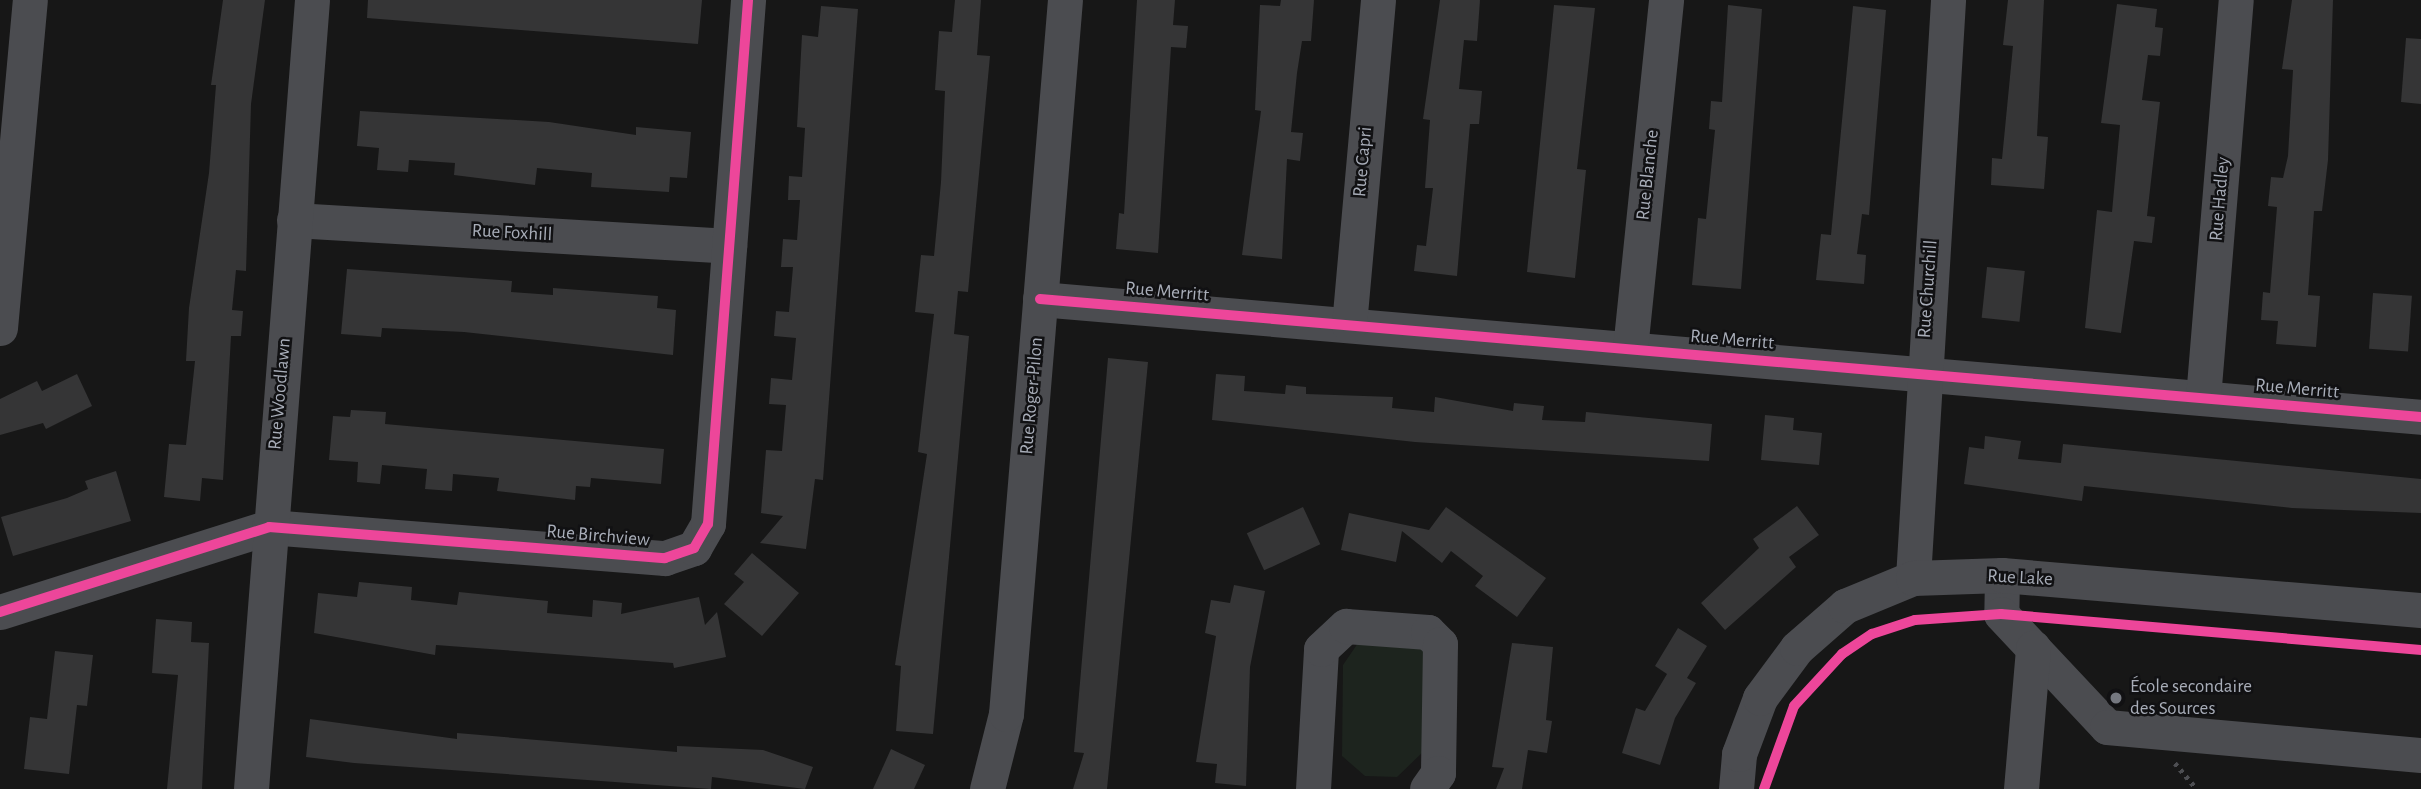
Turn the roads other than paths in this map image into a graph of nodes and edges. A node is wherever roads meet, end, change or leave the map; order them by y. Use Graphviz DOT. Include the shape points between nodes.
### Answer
graph roads {
  1 [pos="30,0"];
  2 [pos="312,0"];
  3 [pos="748,0"];
  4 [pos="1065,0"];
  5 [pos="1378,0"];
  6 [pos="1666,0"];
  7 [pos="1948,0"];
  8 [pos="2236,0"];
  9 [pos="294,220"];
  10 [pos="729,246"];
  11 [pos="1040,299"];
  12 [pos="1349,325"];
  13 [pos="0,328"];
  14 [pos="1630,349"];
  15 [pos="1922,374"];
  16 [pos="2203,398"];
  17 [pos="2421,417"];
  18 [pos="269,527"];
  19 [pos="2002,575"];
  20 [pos="1913,578"];
  21 [pos="2421,610"];
  22 [pos="0,612"];
  23 [pos="2033,648"];
  24 [pos="2421,755"];
  25 [pos="251,789"];
  26 [pos="987,789"];
  27 [pos="1313,789"];
  28 [pos="1427,789"];
  29 [pos="1735,789"];
  30 [pos="2021,789"];
  1 -- 13 [label="street"];
  2 -- 9 [label="street, Rue Woodlawn"];
  3 -- 10 [label="street, Rue Birchview"];
  4 -- 11 [label="street, Rue Roger-Pilon"];
  5 -- 12 [label="street, Rue Capri"];
  6 -- 14 [label="street, Rue Blanche"];
  7 -- 15 [label="street, Rue Churchill"];
  8 -- 16 [label="street, Rue Hadley"];
  9 -- 10 [label="street, Rue Foxhill"];
  9 -- 18 [label="street, Rue Woodlawn"];
  10 -- 18 [label="street, Rue Birchview" via="708,524 694,548 665,558"];
  11 -- 12 [label="street, Rue Merritt"];
  11 -- 26 [label="street, Rue Roger-Pilon" via="1006,714"];
  12 -- 14 [label="street, Rue Merritt"];
  14 -- 15 [label="street, Rue Merritt"];
  15 -- 16 [label="street, Rue Merritt"];
  15 -- 20 [label="street, Rue Churchill"];
  16 -- 17 [label="street, Rue Merritt"];
  18 -- 22 [label="street, Rue Birchview"];
  18 -- 25 [label="street, Rue Woodlawn"];
  19 -- 20 [label="street, Rue Lake"];
  19 -- 21 [label="street, Rue Lake"];
  19 -- 23 [label="street" via="2001,614"];
  20 -- 29 [label="street, Rue Lake" via="1845,606 1797,648 1760,698 1739,754"];
  23 -- 24 [label="street" via="2107,727"];
  23 -- 30 [label="street"];
  27 -- 28 [label="street" via="1321,649 1346,626 1429,632 1440,644 1438,773"];
}
